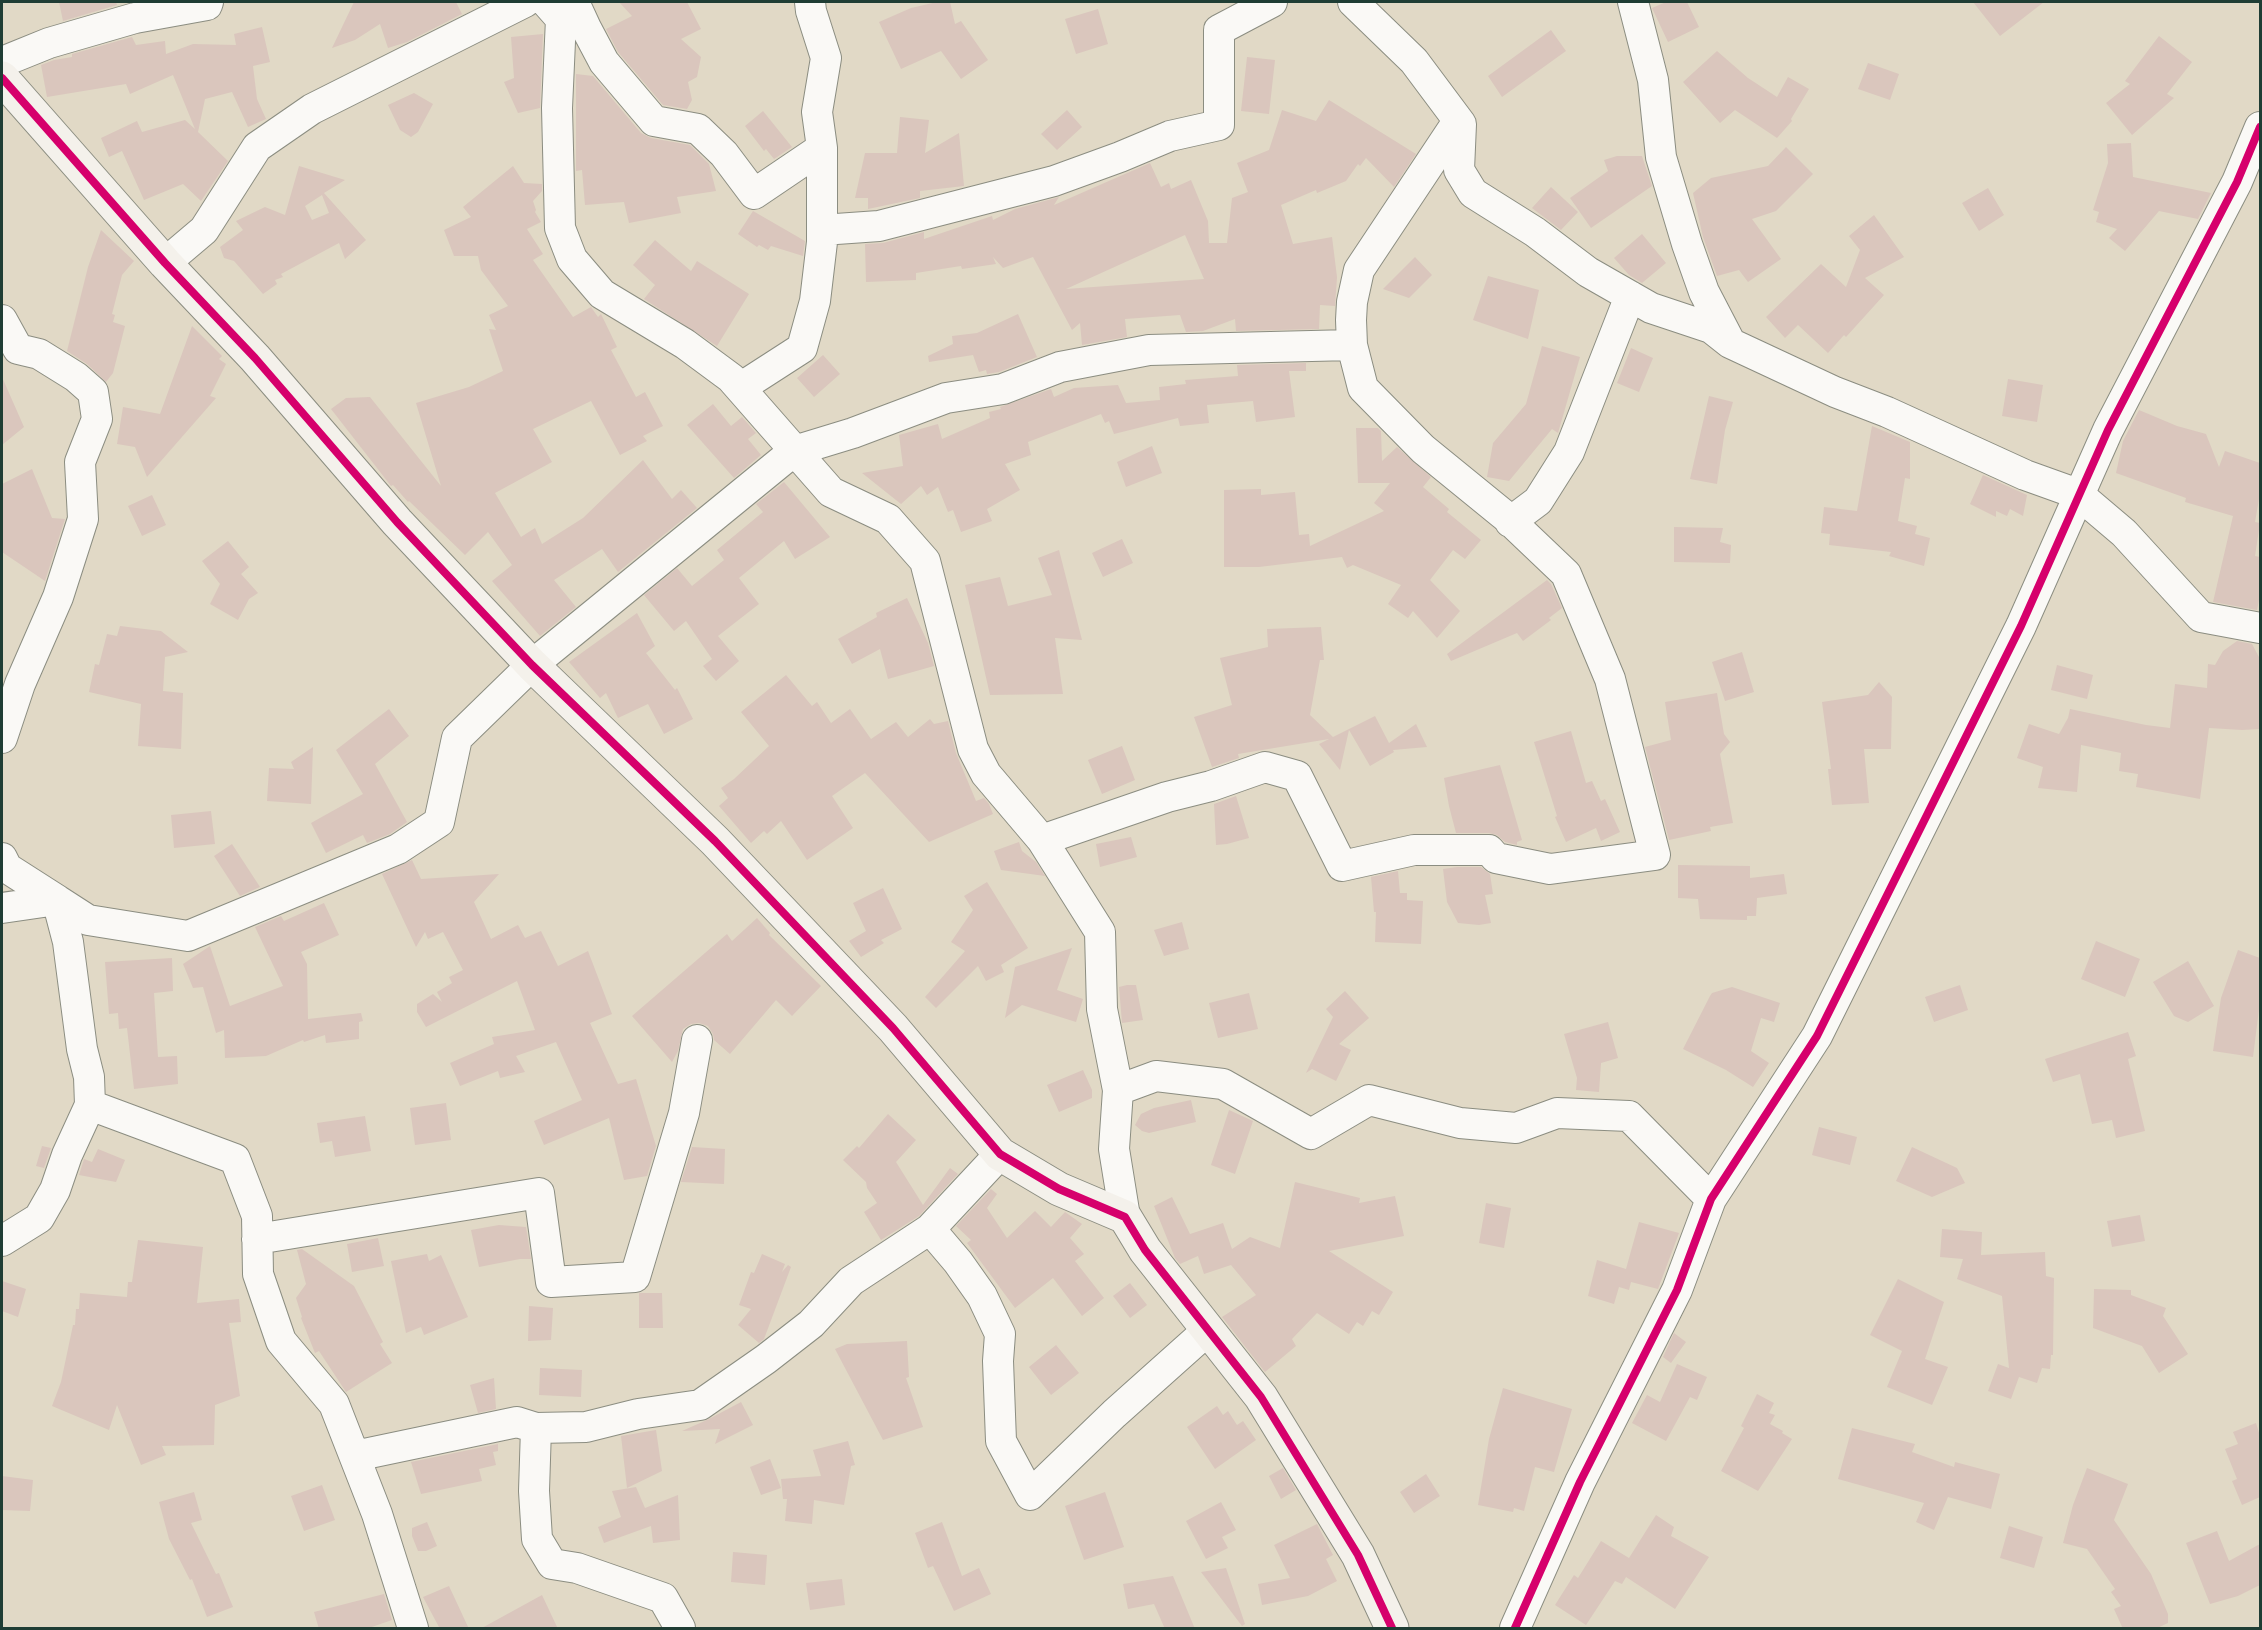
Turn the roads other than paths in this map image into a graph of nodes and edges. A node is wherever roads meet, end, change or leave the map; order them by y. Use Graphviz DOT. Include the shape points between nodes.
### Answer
graph roads {
  1 [pos="208,2"];
  2 [pos="525,2"];
  3 [pos="546,2"];
  4 [pos="574,2"];
  5 [pos="810,2"];
  6 [pos="1272,2"];
  7 [pos="1353,2"];
  8 [pos="1633,2"];
  9 [pos="2,62"];
  10 [pos="2,78"];
  11 [pos="1458,121"];
  12 [pos="2260,127"];
  13 [pos="822,148"];
  14 [pos="822,230"];
  15 [pos="165,263"];
  16 [pos="1630,296"];
  17 [pos="2,320"];
  18 [pos="1730,343"];
  19 [pos="1352,345"];
  20 [pos="740,388"];
  21 [pos="794,452"];
  22 [pos="2078,494"];
  23 [pos="1510,522"];
  24 [pos="2260,628"];
  25 [pos="532,665"];
  26 [pos="2,738"];
  27 [pos="1042,840"];
  28 [pos="2,858"];
  29 [pos="57,900"];
  30 [pos="2,908"];
  31 [pos="697,1040"];
  32 [pos="1119,1090"];
  33 [pos="90,1106"];
  34 [pos="1000,1154"];
  35 [pos="1711,1199"];
  36 [pos="1125,1217"];
  37 [pos="930,1229"];
  38 [pos="257,1239"];
  39 [pos="2,1241"];
  40 [pos="1208,1330"];
  41 [pos="536,1428"];
  42 [pos="355,1456"];
  43 [pos="413,1629"];
  44 [pos="680,1629"];
  45 [pos="1392,1629"];
  46 [pos="1515,1629"];
  1 -- 9 [label="street" via="48,43"];
  2 -- 15 [label="street" via="312,109 257,147 204,230"];
  3 -- 20 [label="street" via="561,20 557,108 560,228 572,258 602,294 685,345"];
  4 -- 13 [label="street" via="604,62 654,121 698,129 724,154 754,194"];
  5 -- 13 [label="street" via="826,58 817,112"];
  6 -- 14 [label="street" via="1219,30 1219,125 1170,136 1054,181 879,226"];
  7 -- 11 [label="street" via="1414,61"];
  8 -- 18 [label="street" via="1653,80 1661,157 1701,282"];
  10 -- 15 [label="street"];
  11 -- 16 [label="street" via="1459,170 1473,193"];
  11 -- 19 [label="street" via="1359,270 1352,302"];
  12 -- 22 [label="street" via="2237,182"];
  13 -- 14 [label="street"];
  14 -- 20 [label="street" via="815,301 802,348"];
  15 -- 25 [label="street" via="255,358 397,522"];
  16 -- 18 [label="street" via="1651,308 1711,328"];
  16 -- 23 [label="street" via="1569,452 1538,501"];
  17 -- 26 [label="street" via="18,349 39,354 93,392 97,419 80,462 83,519 58,597 20,684"];
  18 -- 22 [label="street" via="2025,475"];
  19 -- 21 [label="street" via="1149,350 1060,367 1004,388 946,398"];
  19 -- 23 [label="street" via="1363,388 1423,449"];
  20 -- 21 [label="street"];
  21 -- 25 [label="street"];
  21 -- 27 [label="street" via="831,492 888,519 925,561 973,749 986,774"];
  22 -- 24 [label="street" via="2124,533 2201,617"];
  22 -- 35 [label="street" via="2021,627 1817,1036"];
  23 -- 27 [label="street" via="1566,574 1610,679 1655,855 1550,869 1496,858 1489,850 1414,850 1342,866 1297,776 1264,767"];
  25 -- 29 [label="street" via="457,738 438,822 398,849 188,936 88,920"];
  25 -- 34 [label="street" via="715,841 893,1028"];
  27 -- 32 [label="street" via="1100,932 1102,1009"];
  28 -- 29 [label="street" via="7,868"];
  29 -- 30 [label="street"];
  29 -- 33 [label="street" via="68,942"];
  31 -- 38 [label="street" via="684,1113 635,1277 551,1282 538,1193"];
  32 -- 35 [label="street" via="1156,1076 1223,1084 1311,1134 1369,1100 1460,1123 1516,1128 1557,1113 1629,1116"];
  32 -- 36 [label="street" via="1114,1149"];
  33 -- 38 [label="street" via="235,1159 257,1216"];
  33 -- 39 [label="street" via="56,1190 39,1218"];
  34 -- 36 [label="street" via="1059,1189"];
  34 -- 37 [label="street"];
  35 -- 46 [label="street" via="1677,1290 1580,1482"];
  36 -- 40 [label="street" via="1145,1250"];
  37 -- 40 [label="street" via="982,1296 1000,1334 1001,1441 1030,1496"];
  37 -- 41 [label="street" via="851,1281 811,1324 700,1405 586,1427"];
  38 -- 42 [label="street" via="258,1274 281,1341 334,1404"];
  40 -- 45 [label="street" via="1261,1397 1358,1555"];
  41 -- 42 [label="street" via="517,1422"];
  41 -- 44 [label="street" via="537,1539 552,1564 577,1568 663,1598"];
  42 -- 43 [label="street"];
}
